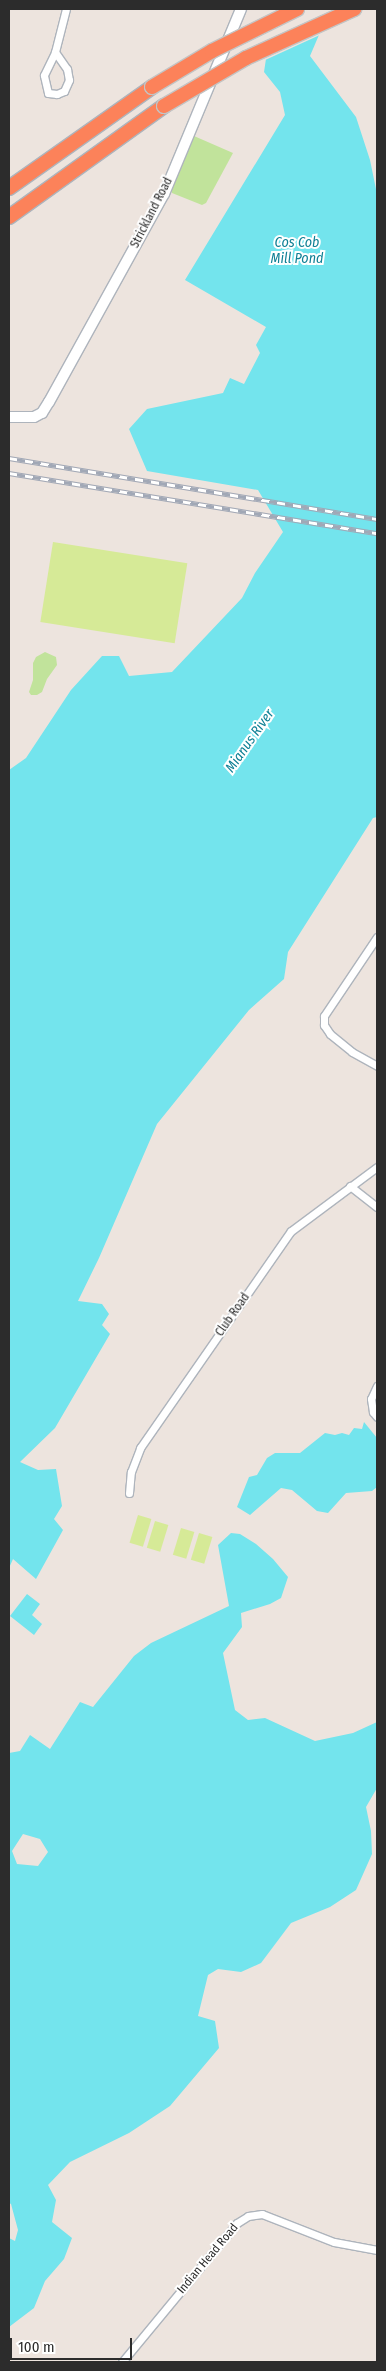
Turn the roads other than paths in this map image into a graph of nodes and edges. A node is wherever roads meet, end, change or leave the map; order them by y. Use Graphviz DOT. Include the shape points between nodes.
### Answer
graph roads {
  1 [pos="66,9"];
  2 [pos="241,9"];
  3 [pos="297,9"];
  4 [pos="354,9"];
  5 [pos="55,52"];
  6 [pos="9,188"];
  7 [pos="9,217"];
  8 [pos="9,417"];
  9 [pos="377,937"];
  10 [pos="377,1066"];
  11 [pos="377,1168"];
  12 [pos="350,1186"];
  13 [pos="377,1207"];
  14 [pos="377,1386"];
  15 [pos="377,1417"];
  16 [pos="129,1492"];
  17 [pos="377,2250"];
  18 [pos="122,2362"];
  1 -- 5 [label="street"];
  2 -- 8 [label="main road, Strickland Road" via="164,194 45,409 29,418"];
  3 -- 6 [label="highway, bridge" via="229,42 152,87"];
  4 -- 7 [label="highway, bridge" via="264,49 164,106"];
  5 -- 5 [label="street" via="44,76 48,93 57,94 64,90 69,80 67,70"];
  9 -- 10 [label="street" via="324,1016 324,1025 330,1034"];
  11 -- 12 [label="street, Club Road"];
  12 -- 13 [label="street"];
  12 -- 16 [label="street, Club Road" via="291,1232 140,1448 130,1472"];
  14 -- 15 [label="street" via="371,1399"];
  17 -- 18 [label="street, Indian Head Road" via="334,2242 262,2214 248,2216 237,2224"];
}
